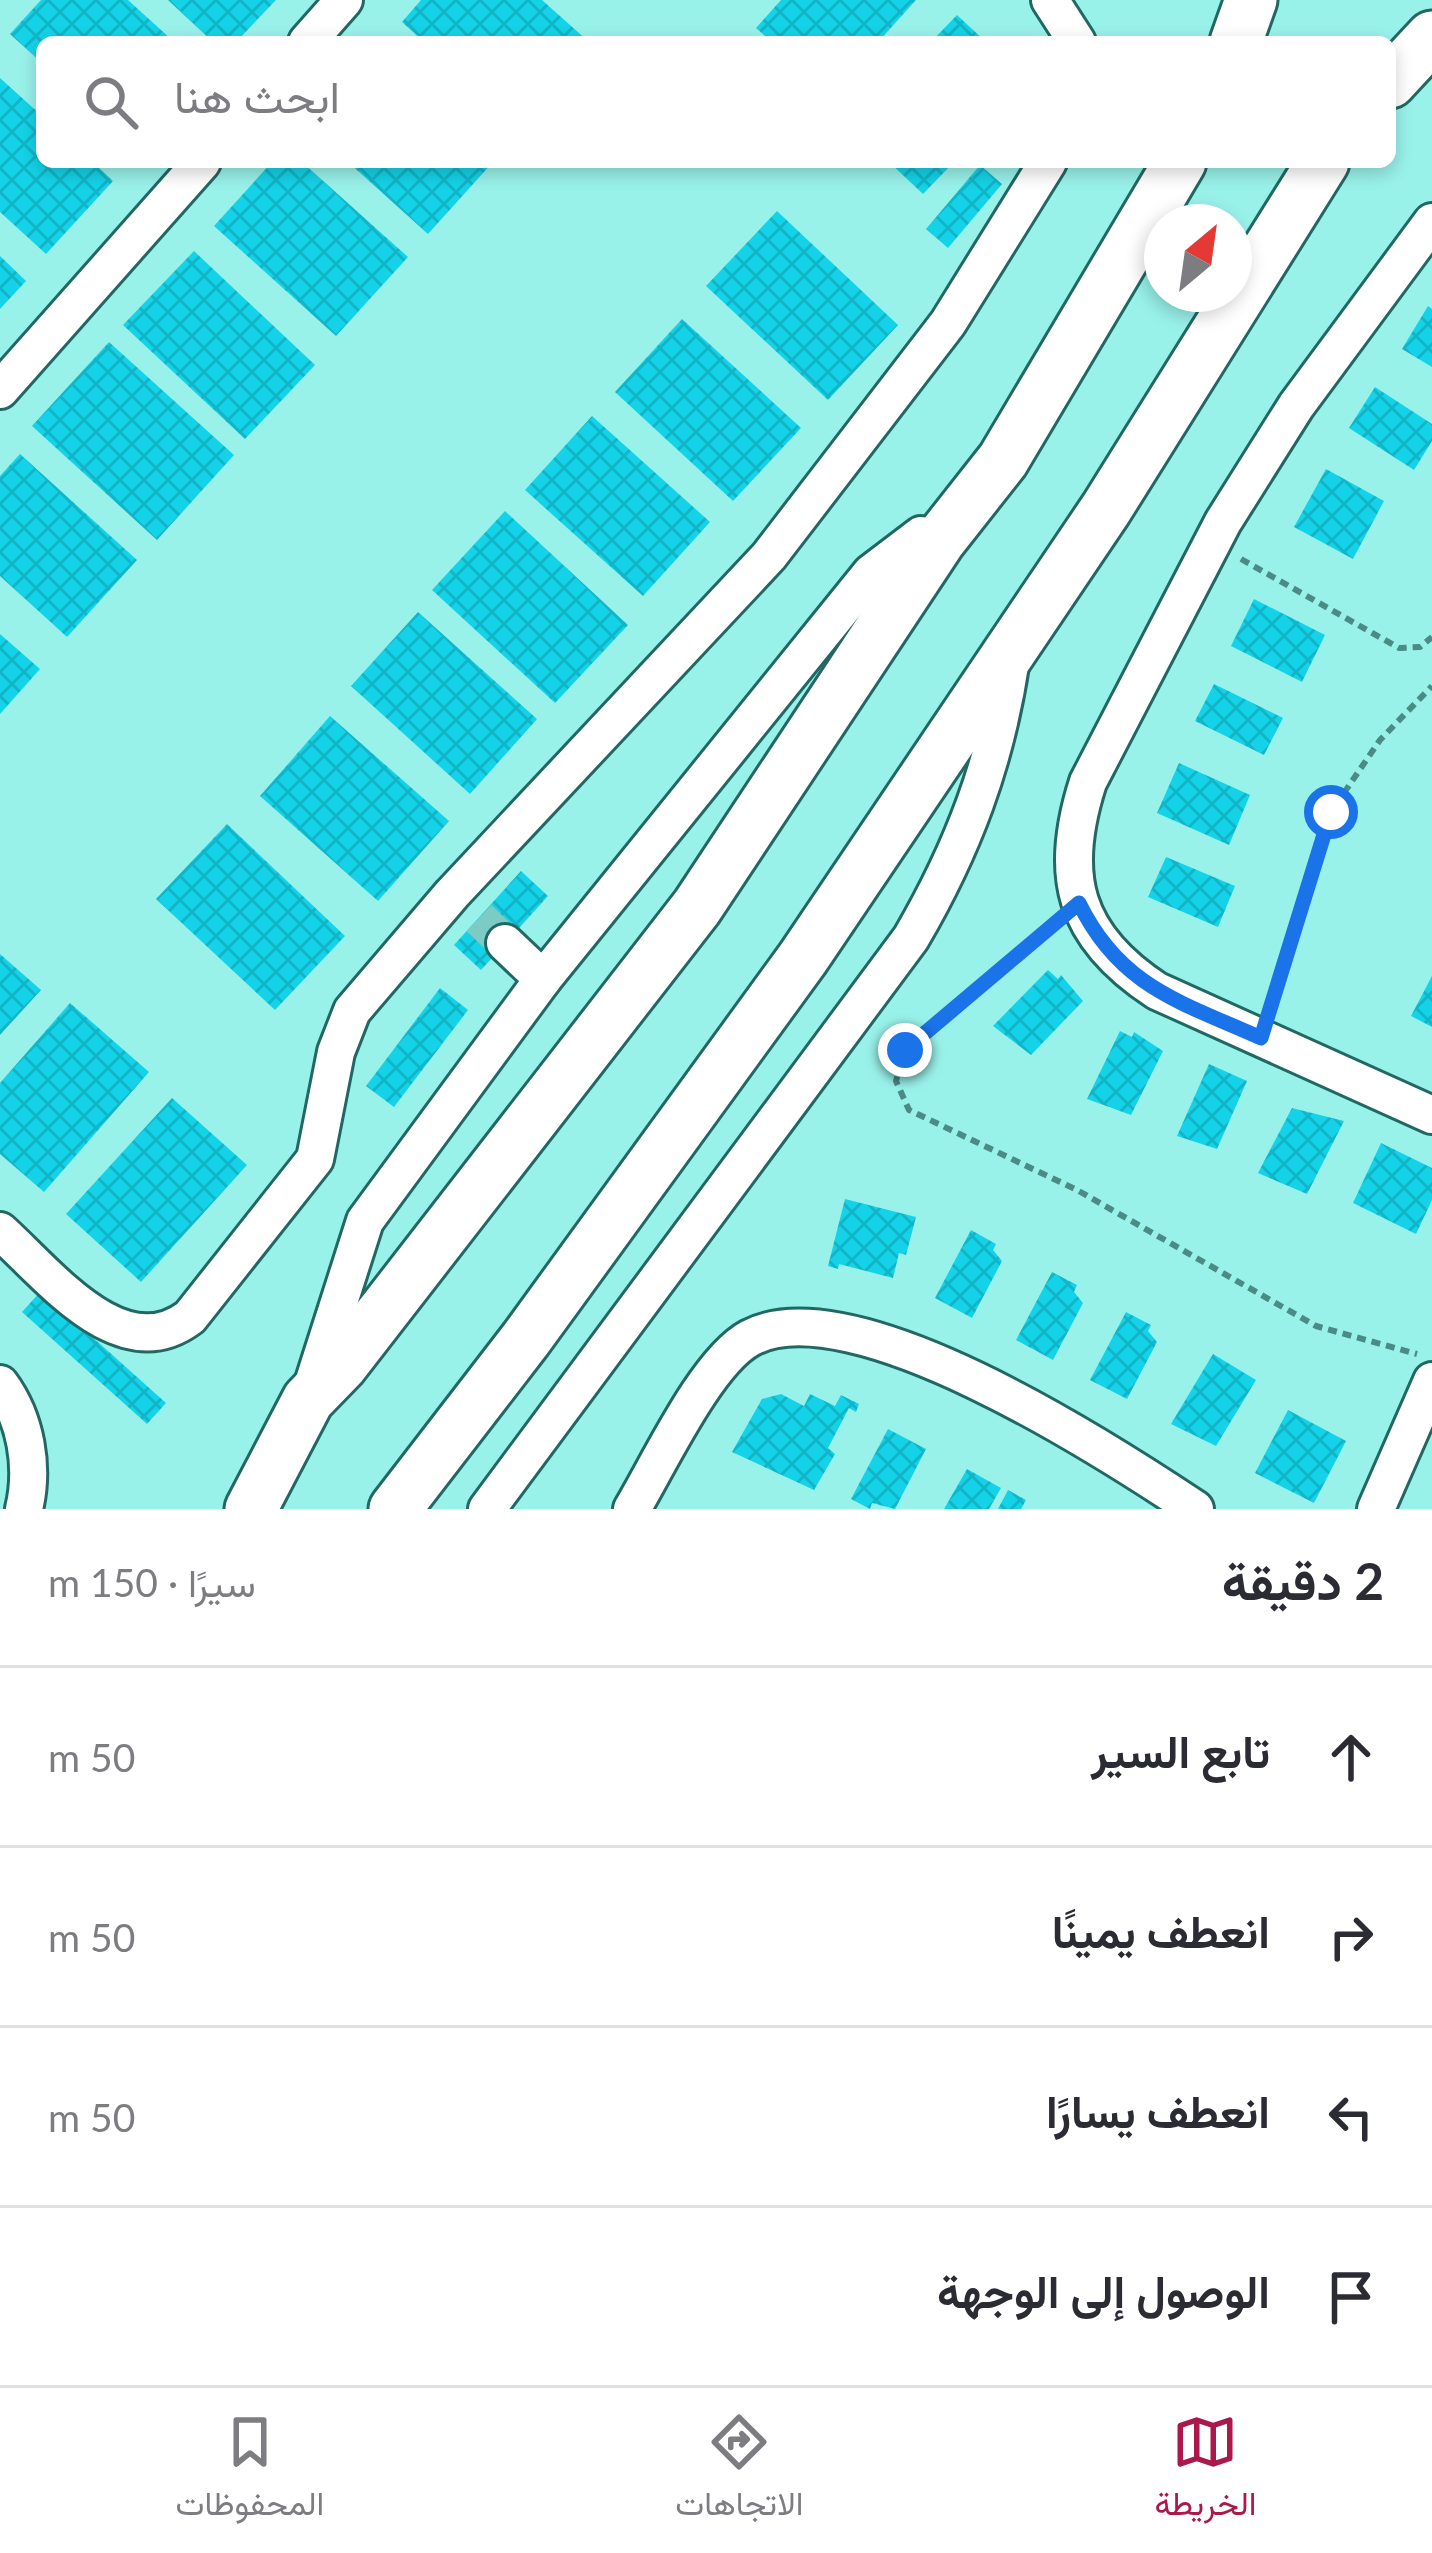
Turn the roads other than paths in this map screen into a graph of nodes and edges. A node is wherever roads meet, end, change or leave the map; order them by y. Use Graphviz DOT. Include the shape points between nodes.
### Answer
graph roads {
  1 [pos="344,0"];
  2 [pos="1050,0"];
  3 [pos="1251,0"];
  4 [pos="312,36"];
  5 [pos="1073,36"];
  6 [pos="1238,36"];
  7 [pos="1432,37"];
  8 [pos="1396,76"];
  9 [pos="197,168"];
  10 [pos="1044,168"];
  11 [pos="1176,168"];
  12 [pos="1319,168"];
  13 [pos="1432,222"];
  14 [pos="0,390"];
  15 [pos="940,540"];
  16 [pos="1013,646"];
  17 [pos="479,918"];
  18 [pos="543,979"];
  19 [pos="1432,1115"];
  20 [pos="0,1232"];
  21 [pos="1432,1382"];
  22 [pos="0,1384"];
  23 [pos="308,1400"];
  24 [pos="24,1509"];
  25 [pos="250,1509"];
  26 [pos="395,1509"];
  27 [pos="487,1509"];
  28 [pos="632,1509"];
  29 [pos="1196,1509"];
  30 [pos="1376,1509"];
  1 -- 4 [label="street"];
  2 -- 5 [label="street"];
  3 -- 6 [label="street"];
  7 -- 8 [label="street"];
  9 -- 14 [label="street"];
  10 -- 17 [label="street" via="948,323 848,461"];
  11 -- 15 [label="street" via="1003,460"];
  12 -- 16 [label="street"];
  13 -- 19 [label="street" via="1296,406 1212,542 1088,782 1073,828 1072,866 1097,939 1156,992"];
  15 -- 18 [label="street" via="921,535 871,574"];
  15 -- 23 [label="street" via="697,907"];
  16 -- 26 [label="street" via="802,958"];
  16 -- 27 [label="street" via="981,799 911,938"];
  17 -- 18 [label="street"];
  17 -- 20 [label="street" via="343,1029 322,1138 304,1179 172,1331 150,1336 108,1325"];
  18 -- 23 [label="street" via="365,1221"];
  21 -- 30 [label="street"];
  22 -- 24 [label="street" via="28,1459"];
  23 -- 25 [label="street"];
  28 -- 29 [label="street" via="724,1359 776,1327 807,1324 936,1363 1083,1434"];
}
